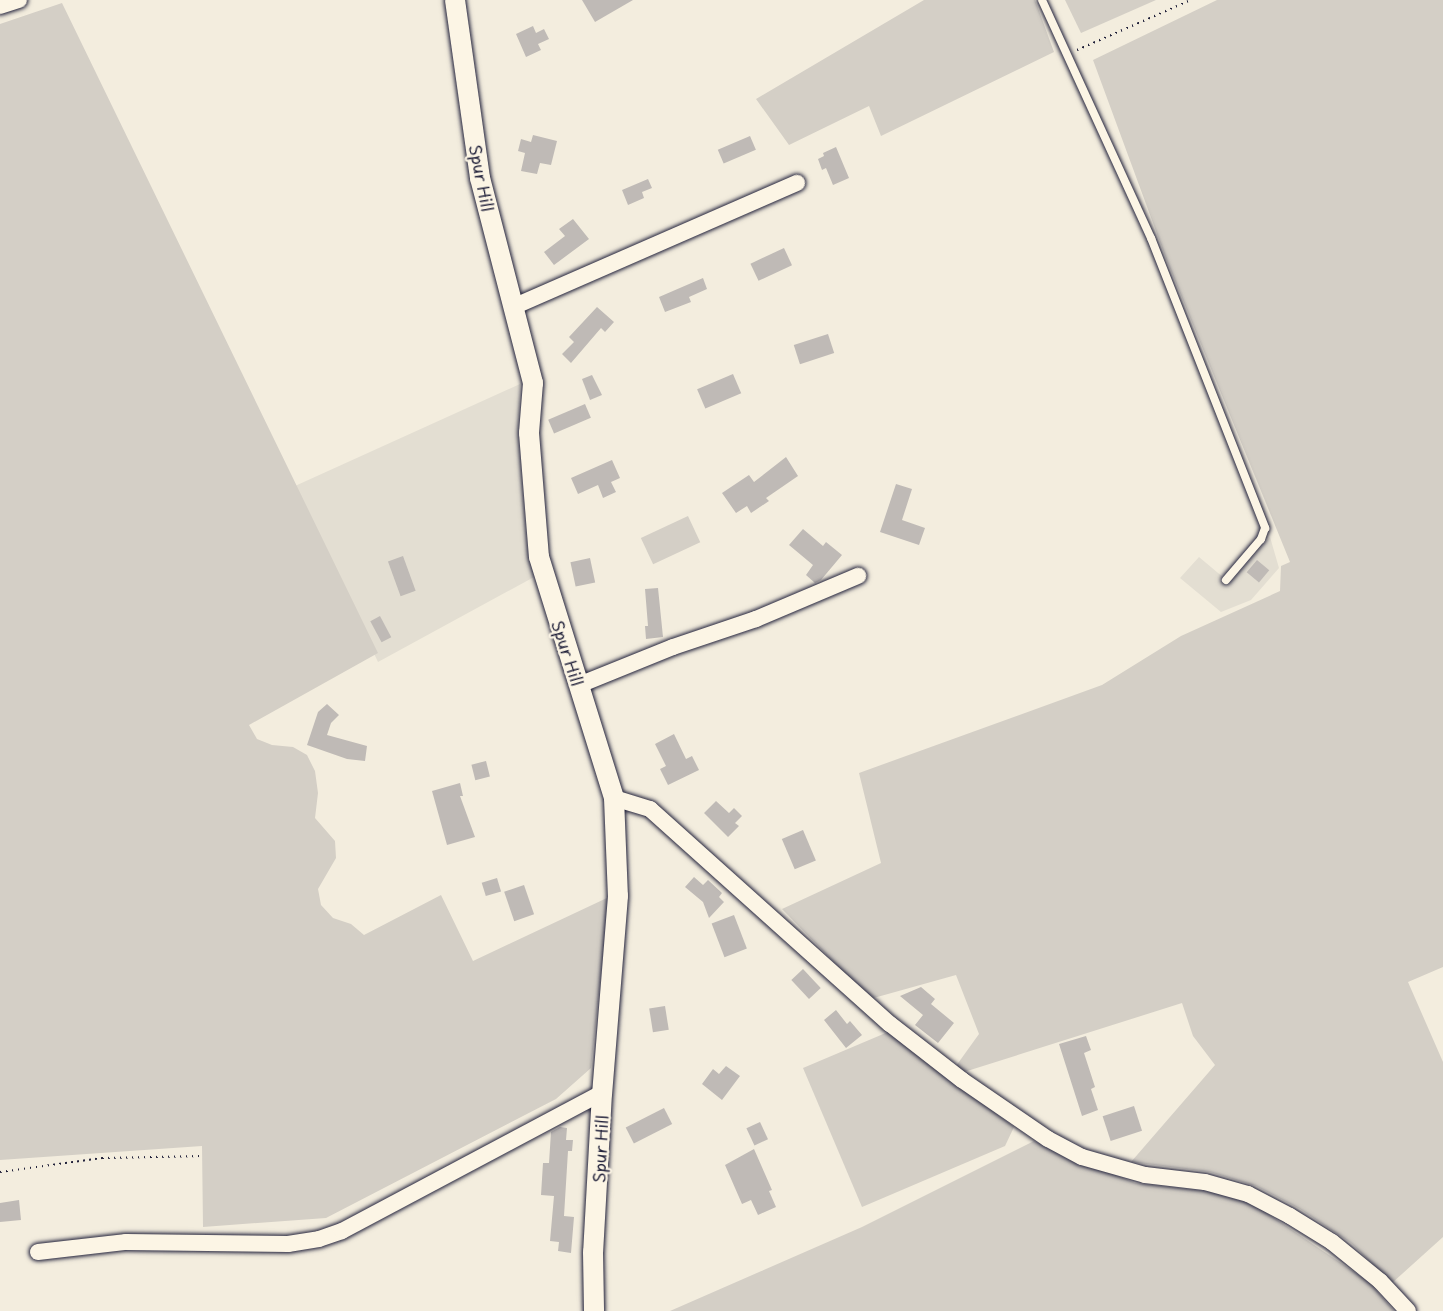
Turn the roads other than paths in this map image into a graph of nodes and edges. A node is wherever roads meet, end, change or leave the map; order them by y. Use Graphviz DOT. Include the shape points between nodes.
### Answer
graph roads {
  1 [pos="19,0"];
  2 [pos="455,0"];
  3 [pos="1042,0"];
  4 [pos="0,6"];
  5 [pos="797,183"];
  6 [pos="513,307"];
  7 [pos="858,576"];
  8 [pos="1227,580"];
  9 [pos="579,685"];
  10 [pos="614,798"];
  11 [pos="602,1093"];
  12 [pos="38,1252"];
  13 [pos="594,1311"];
  14 [pos="1408,1311"];
  1 -- 4 [label="street"];
  2 -- 6 [label="street, Spur Hill" via="480,178"];
  3 -- 8 [label="lane" via="1151,238 1265,528 1261,539"];
  5 -- 6 [label="street"];
  6 -- 9 [label="street, Spur Hill" via="533,383 529,433 537,546"];
  7 -- 9 [label="street"];
  9 -- 10 [label="street, Spur Hill"];
  10 -- 11 [label="street, Spur Hill" via="618,896"];
  10 -- 14 [label="street" via="650,809 890,1023 962,1080 1048,1138 1082,1158 1145,1175 1205,1182 1248,1194 1332,1242 1380,1281"];
  11 -- 12 [label="street" via="342,1231 319,1239 288,1244 126,1242"];
  11 -- 13 [label="street, Spur Hill" via="593,1252"];
}
